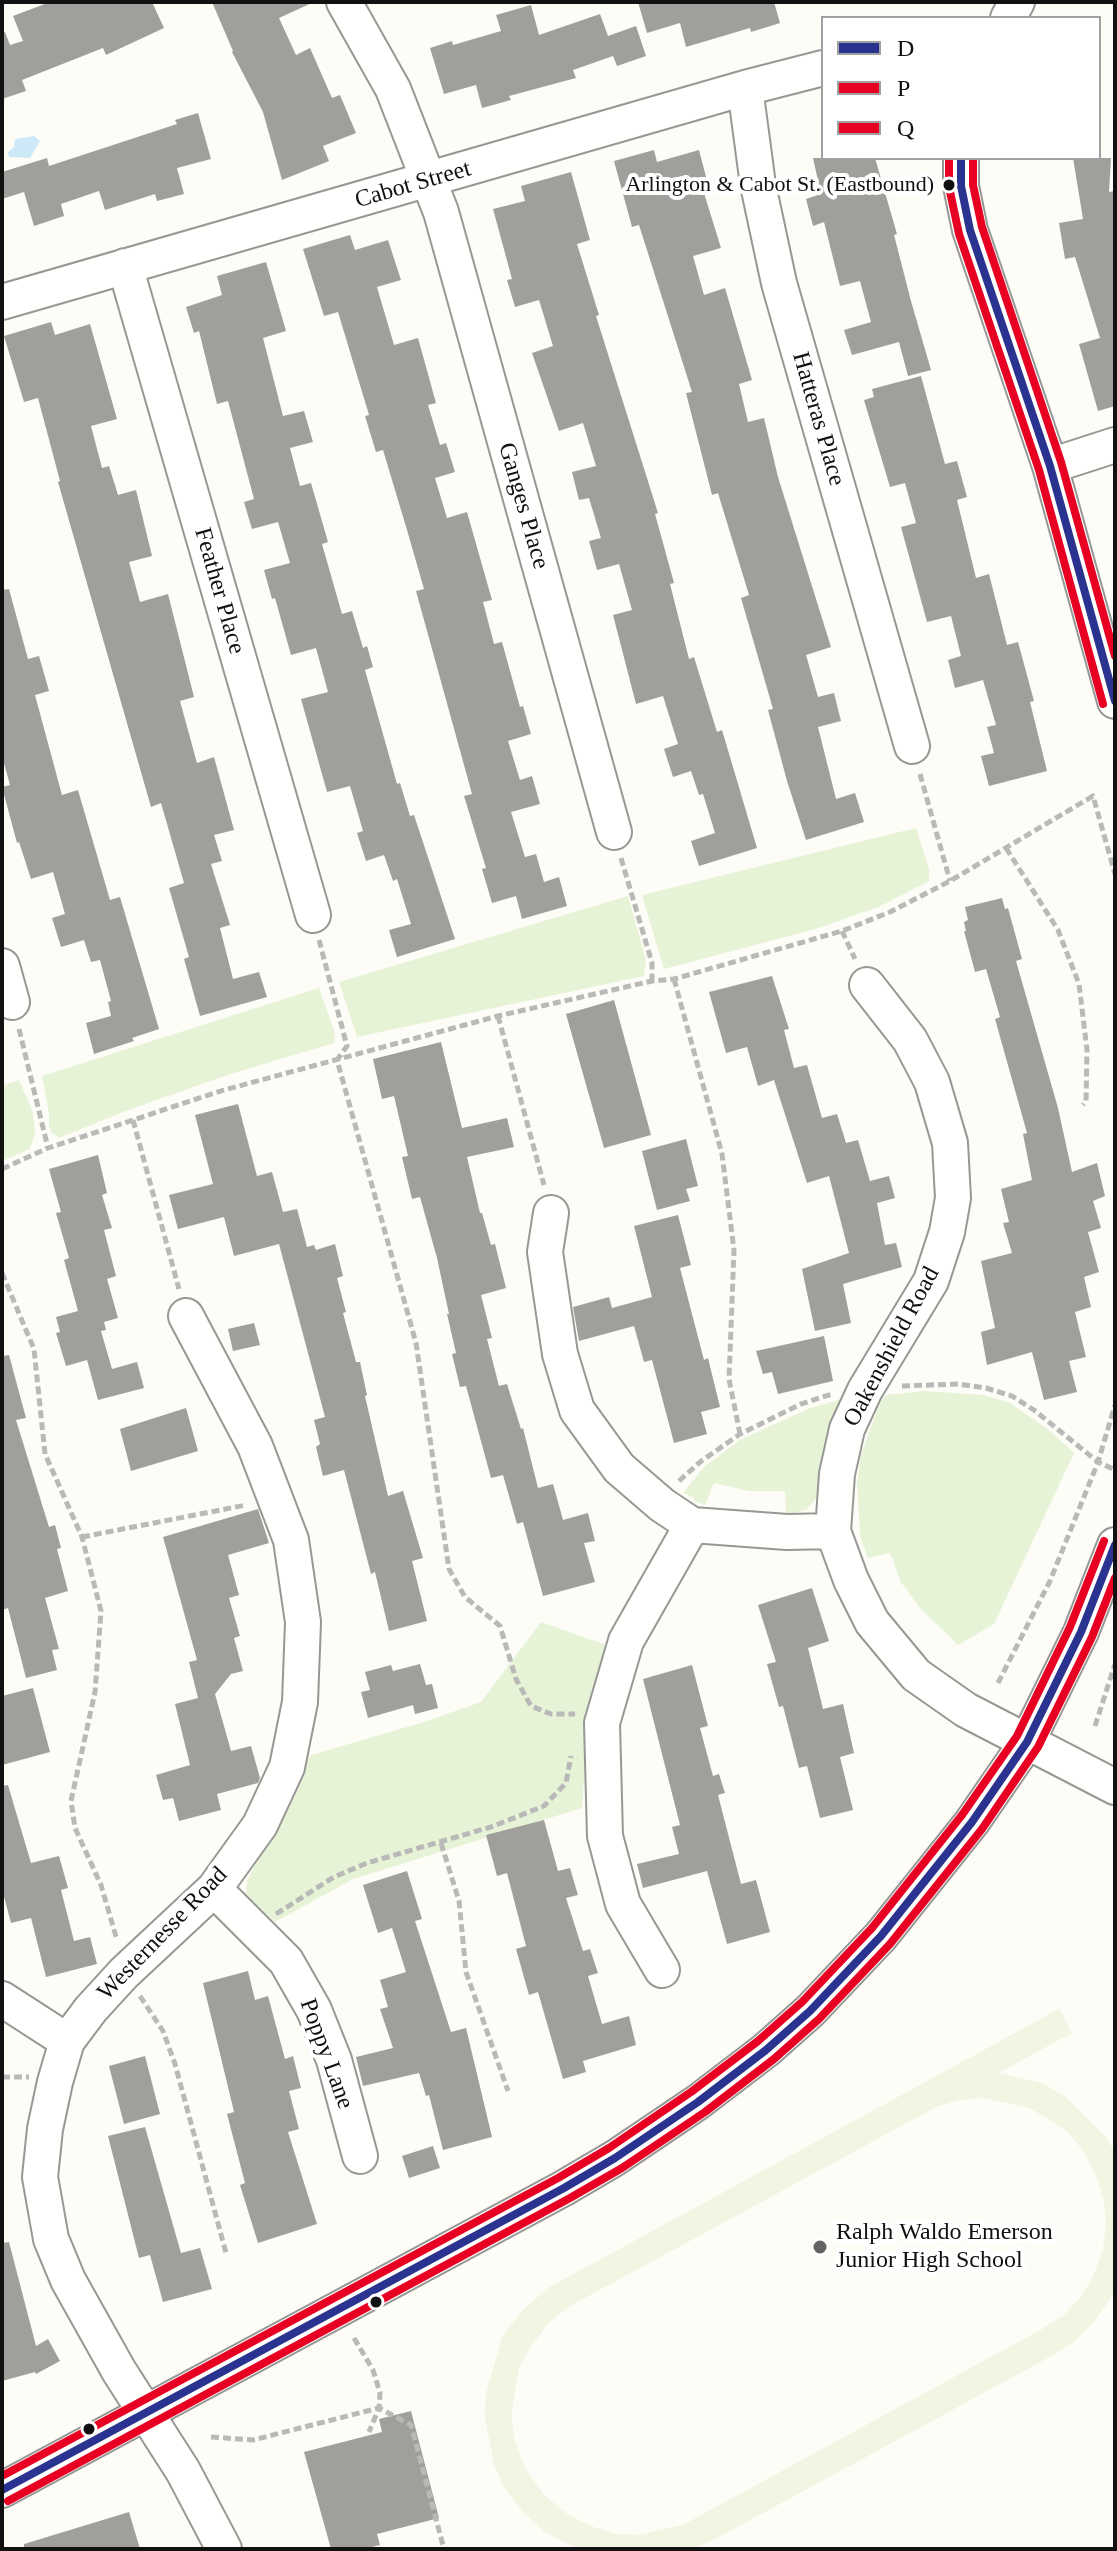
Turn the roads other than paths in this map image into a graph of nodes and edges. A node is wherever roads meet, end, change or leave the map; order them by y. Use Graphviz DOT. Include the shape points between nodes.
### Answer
graph roads {
  1 [pos="344,2"];
  2 [pos="821,69"];
  3 [pos="745,88"];
  4 [pos="961,160"];
  5 [pos="430,181"];
  6 [pos="125,266"];
  7 [pos="2,302"];
  8 [pos="1115,445"];
  9 [pos="1050,466"];
  10 [pos="1115,701"];
  11 [pos="912,746"];
  12 [pos="614,832"];
  13 [pos="313,915"];
  14 [pos="2,966"];
  15 [pos="867,985"];
  16 [pos="12,1002"];
  17 [pos="551,1213"];
  18 [pos="186,1316"];
  19 [pos="692,1525"];
  20 [pos="833,1531"];
  21 [pos="1115,1546"];
  22 [pos="1027,1742"];
  23 [pos="1115,1787"];
  24 [pos="214,1889"];
  25 [pos="662,1970"];
  26 [pos="2,1999"];
  27 [pos="67,2041"];
  28 [pos="360,2156"];
  29 [pos="146,2411"];
  30 [pos="2,2490"];
  31 [pos="224,2549"];
  1 -- 5 [label="street, Ganges Place" via="393,89"];
  2 -- 3 [label="street, Cabot Street"];
  3 -- 5 [label="street, Cabot Street"];
  3 -- 11 [label="street, Hatteras Place" via="779,283"];
  4 -- 9 [label="street" via="970,230"];
  5 -- 6 [label="street, Cabot Street"];
  5 -- 12 [label="street, Ganges Place"];
  6 -- 7 [label="street, Cabot Street"];
  6 -- 13 [label="street, Feather Place"];
  8 -- 9 [label="street"];
  9 -- 10 [label="street"];
  14 -- 16 [label="street"];
  15 -- 20 [label="street, Oakenshield Road" via="910,1040 932,1082 950,1143 953,1198 931,1281 847,1429"];
  17 -- 19 [label="street" via="545,1252 560,1354 577,1410 619,1468"];
  18 -- 24 [label="street, Westernesse Road" via="277,1499 291,1540 303,1622 300,1702 287,1767 260,1825"];
  19 -- 20 [label="street"];
  19 -- 25 [label="street" via="626,1641 602,1723 605,1836 623,1904"];
  20 -- 22 [label="street, Oakenshield Road" via="872,1622 916,1675 966,1710"];
  21 -- 22 [label="street" via="1081,1632"];
  22 -- 23 [label="street, Oakenshield Road"];
  22 -- 29 [label="street" via="972,1822 881,1936 810,2011 698,2102 564,2188"];
  24 -- 27 [label="street, Westernesse Road" via="124,1973"];
  24 -- 28 [label="street, Poppy Lane" via="286,1961 314,2010 334,2060"];
  26 -- 27 [label="street"];
  27 -- 29 [label="street, Westernesse Road" via="45,2129 40,2177 51,2239 68,2280"];
  29 -- 30 [label="street"];
  29 -- 31 [label="street, Westernesse Road"];
}
